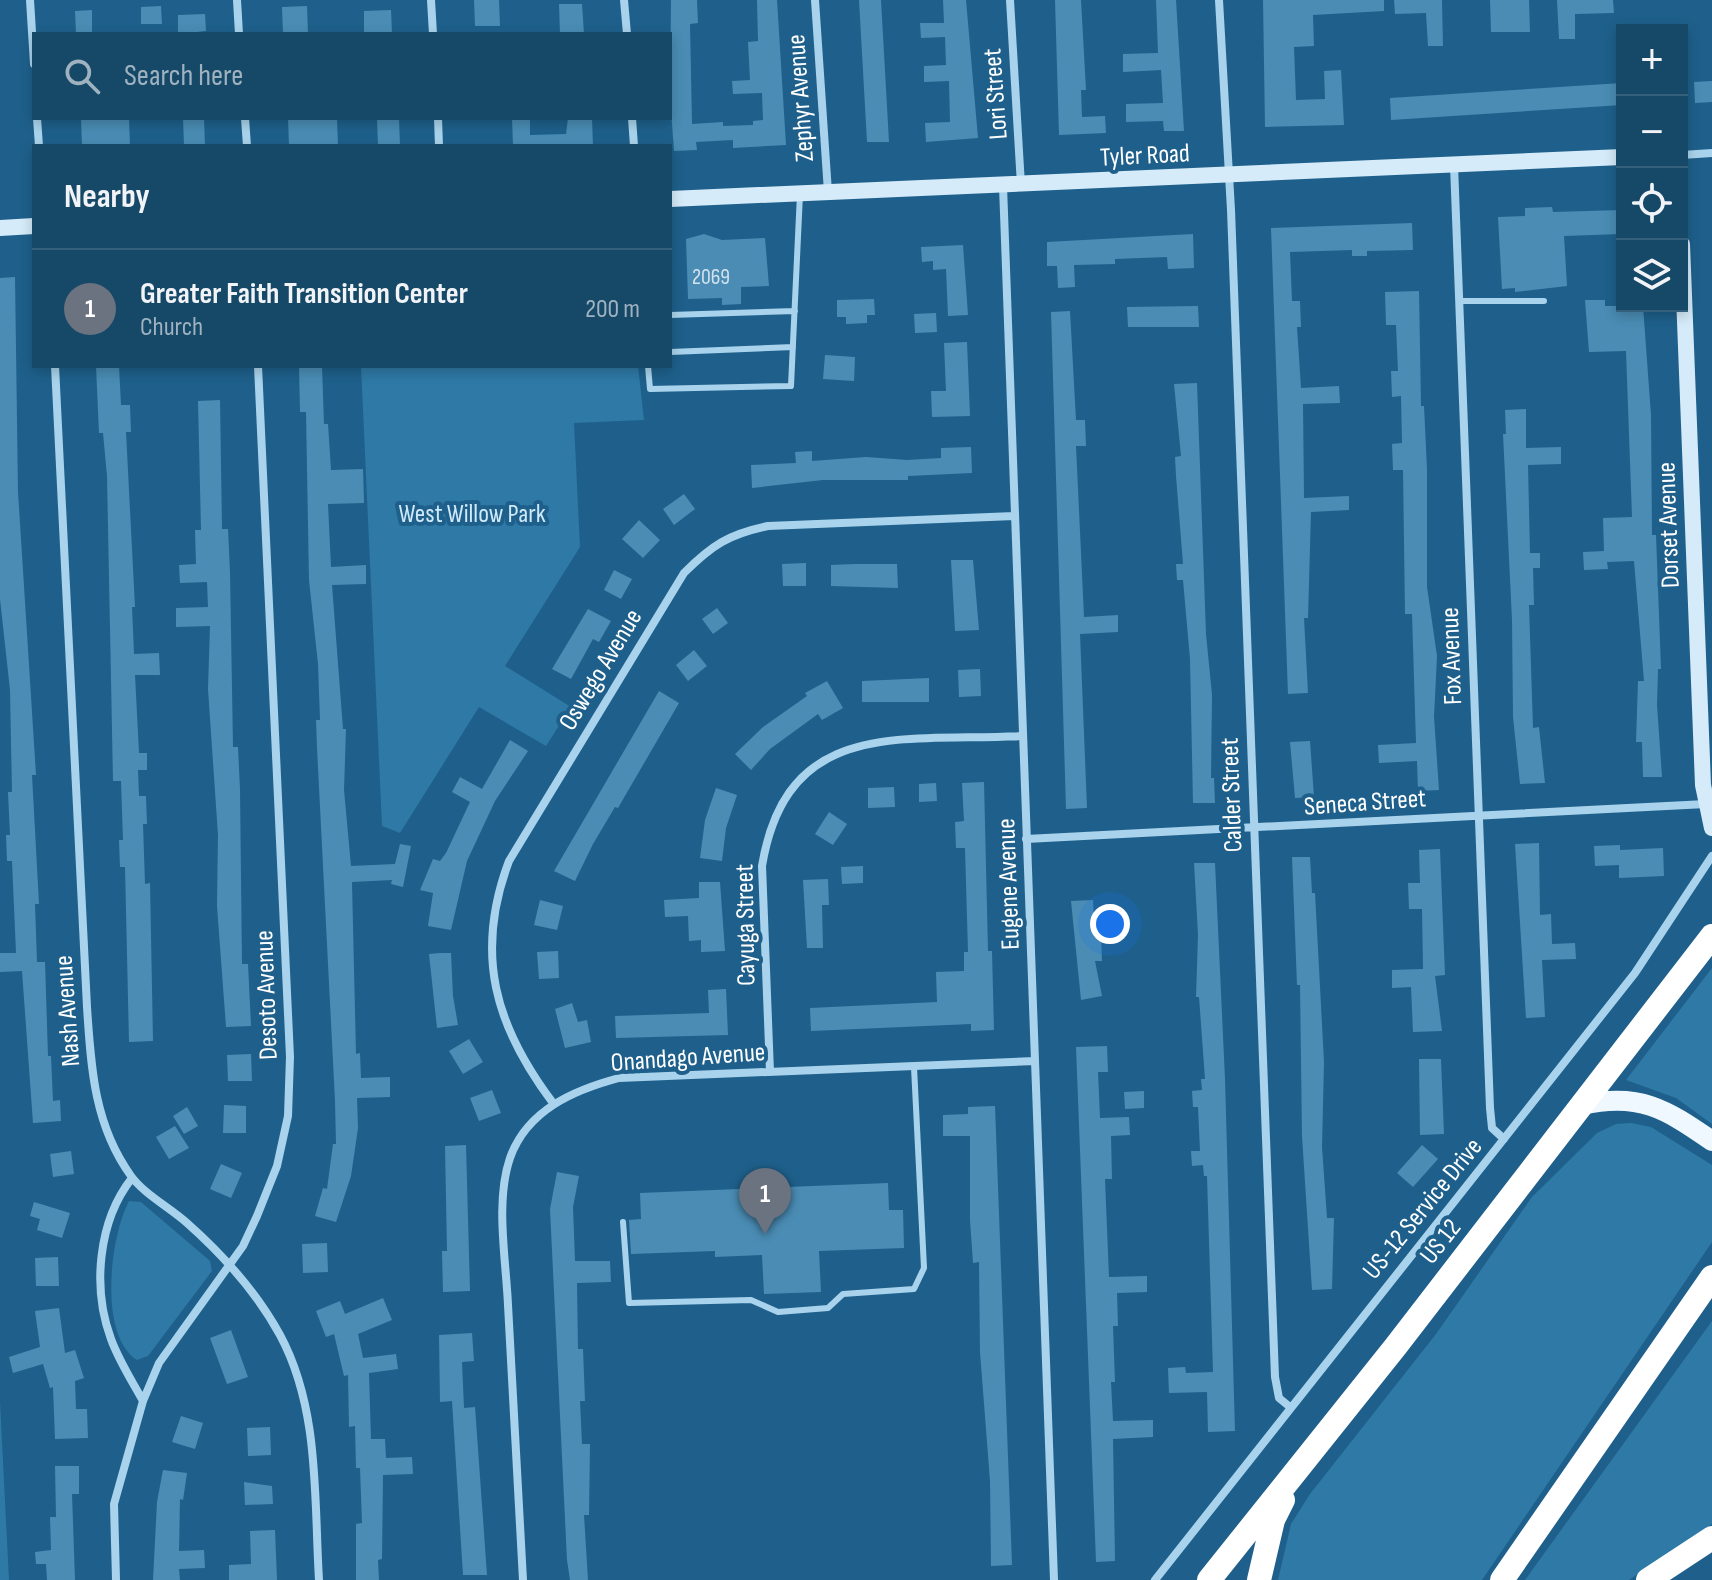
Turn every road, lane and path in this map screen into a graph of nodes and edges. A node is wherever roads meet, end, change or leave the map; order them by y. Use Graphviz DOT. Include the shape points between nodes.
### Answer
graph roads {
  1 [pos="30,0"];
  2 [pos="237,0"];
  3 [pos="431,0"];
  4 [pos="624,0"];
  5 [pos="815,0"];
  6 [pos="1010,0"];
  7 [pos="1219,0"];
  8 [pos="32,32"];
  9 [pos="239,32"];
  10 [pos="433,32"];
  11 [pos="627,32"];
  12 [pos="37,120"];
  13 [pos="245,120"];
  14 [pos="438,120"];
  15 [pos="632,120"];
  16 [pos="39,144"];
  17 [pos="247,144"];
  18 [pos="439,144"];
  19 [pos="634,144"];
  20 [pos="1712,153"];
  21 [pos="1688,155"];
  22 [pos="1616,157"];
  23 [pos="1454,165"];
  24 [pos="1229,176"];
  25 [pos="1021,185"];
  26 [pos="1003,186"];
  27 [pos="828,193"];
  28 [pos="800,194"];
  29 [pos="672,199"];
  30 [pos="32,226"];
  31 [pos="0,228"];
  32 [pos="1459,301"];
  33 [pos="1544,301"];
  34 [pos="795,311"];
  35 [pos="1685,312"];
  36 [pos="672,315"];
  37 [pos="793,347"];
  38 [pos="672,352"];
  39 [pos="55,368"];
  40 [pos="258,368"];
  41 [pos="648,368"];
  42 [pos="1014,516"];
  43 [pos="1022,736"];
  44 [pos="1706,804"];
  45 [pos="1479,815"];
  46 [pos="1712,828"];
  47 [pos="1253,830"];
  48 [pos="1026,839"];
  49 [pos="1712,856"];
  50 [pos="1712,936"];
  51 [pos="1035,1061"];
  52 [pos="914,1067"];
  53 [pos="770,1072"];
  54 [pos="553,1103"];
  55 [pos="1582,1105"];
  56 [pos="1504,1139"];
  57 [pos="1712,1141"];
  58 [pos="132,1178"];
  59 [pos="623,1222"];
  60 [pos="230,1266"];
  61 [pos="1712,1277"];
  62 [pos="143,1401"];
  63 [pos="1290,1407"];
  64 [pos="1299,1465"];
  65 [pos="1712,1538"];
  66 [pos="116,1580"];
  67 [pos="319,1580"];
  68 [pos="523,1580"];
  69 [pos="1054,1580"];
  70 [pos="1155,1580"];
  71 [pos="1209,1580"];
  72 [pos="1259,1580"];
  73 [pos="1502,1580"];
  74 [pos="1648,1580"];
  1 -- 8 [label="street"];
  2 -- 9 [label="street"];
  3 -- 10 [label="street"];
  4 -- 11 [label="street"];
  5 -- 27 [label="street, Zephyr Avenue"];
  6 -- 25 [label="street, Lori Street"];
  7 -- 24 [label="street, Calder Street"];
  12 -- 16 [label="street"];
  13 -- 17 [label="street"];
  14 -- 18 [label="street"];
  15 -- 19 [label="street"];
  20 -- 21 [label="street"];
  22 -- 23 [label="street, Tyler Road"];
  23 -- 24 [label="street, Tyler Road"];
  23 -- 32 [label="street, Fox Avenue"];
  24 -- 25 [label="street, Tyler Road"];
  24 -- 47 [label="street, Calder Street"];
  25 -- 26 [label="street, Tyler Road"];
  26 -- 27 [label="street, Tyler Road"];
  26 -- 42 [label="street, Eugene Avenue"];
  27 -- 28 [label="street, Tyler Road"];
  28 -- 29 [label="street, Tyler Road"];
  28 -- 34 [label="lane"];
  30 -- 31 [label="street"];
  32 -- 33 [label="lane"];
  32 -- 45 [label="street, Fox Avenue"];
  34 -- 36 [label="lane"];
  34 -- 37 [label="lane"];
  35 -- 44 [label="street, Dorset Avenue"];
  37 -- 38 [label="lane"];
  37 -- 41 [label="lane" via="791,386 650,389"];
  39 -- 58 [label="street, Nash Avenue" via="92,1073 99,1111"];
  40 -- 60 [label="street, Desoto Avenue" via="290,1057 288,1116 277,1166"];
  42 -- 43 [label="street, Eugene Avenue"];
  42 -- 54 [label="street, Oswego Avenue" via="768,526 734,533 684,573 509,861 498,888 491,947 498,1003 522,1060"];
  43 -- 48 [label="street, Eugene Avenue"];
  43 -- 53 [label="street, Cayuga Street" via="858,746 815,765 788,790 767,834 762,866"];
  44 -- 45 [label="street, Seneca Street"];
  44 -- 46 [label="street, Dorset Avenue"];
  45 -- 47 [label="street, Seneca Street"];
  45 -- 56 [label="street, Fox Avenue" via="1490,1122"];
  47 -- 48 [label="street, Seneca Street"];
  47 -- 63 [label="street, Calder Street" via="1275,1377 1279,1398"];
  48 -- 51 [label="street, Eugene Avenue"];
  49 -- 56 [label="street, US-12 Service Drive" via="1635,973"];
  50 -- 55 [label="highway, US 12 / US 12"];
  51 -- 52 [label="street, Onandago Avenue"];
  51 -- 69 [label="street, Eugene Avenue"];
  52 -- 53 [label="street, Onandago Avenue"];
  52 -- 59 [label="lane" via="924,1268 914,1289 843,1294 828,1308 778,1312 751,1300 629,1303"];
  53 -- 54 [label="street, Onandago Avenue" via="619,1078"];
  54 -- 68 [label="street, Onandago Avenue" via="526,1130 511,1157 506,1181 504,1230"];
  55 -- 57 [label="main road" via="1607,1099 1640,1102 1673,1115"];
  55 -- 64 [label="highway, US 12 / US 12"];
  56 -- 63 [label="street, US-12 Service Drive"];
  58 -- 60 [label="street, Nash Avenue"];
  58 -- 62 [label="street" via="107,1228 101,1283 111,1340"];
  60 -- 62 [label="street, Desoto Avenue" via="159,1363"];
  60 -- 67 [label="street, Nash Avenue" via="279,1334 305,1404"];
  61 -- 73 [label="highway"];
  62 -- 66 [label="street, Desoto Avenue" via="114,1504"];
  63 -- 70 [label="street, US-12 Service Drive"];
  64 -- 71 [label="highway, US 12 / US 12"];
  64 -- 72 [label="highway" via="1273,1520"];
  65 -- 74 [label="highway"];
}
